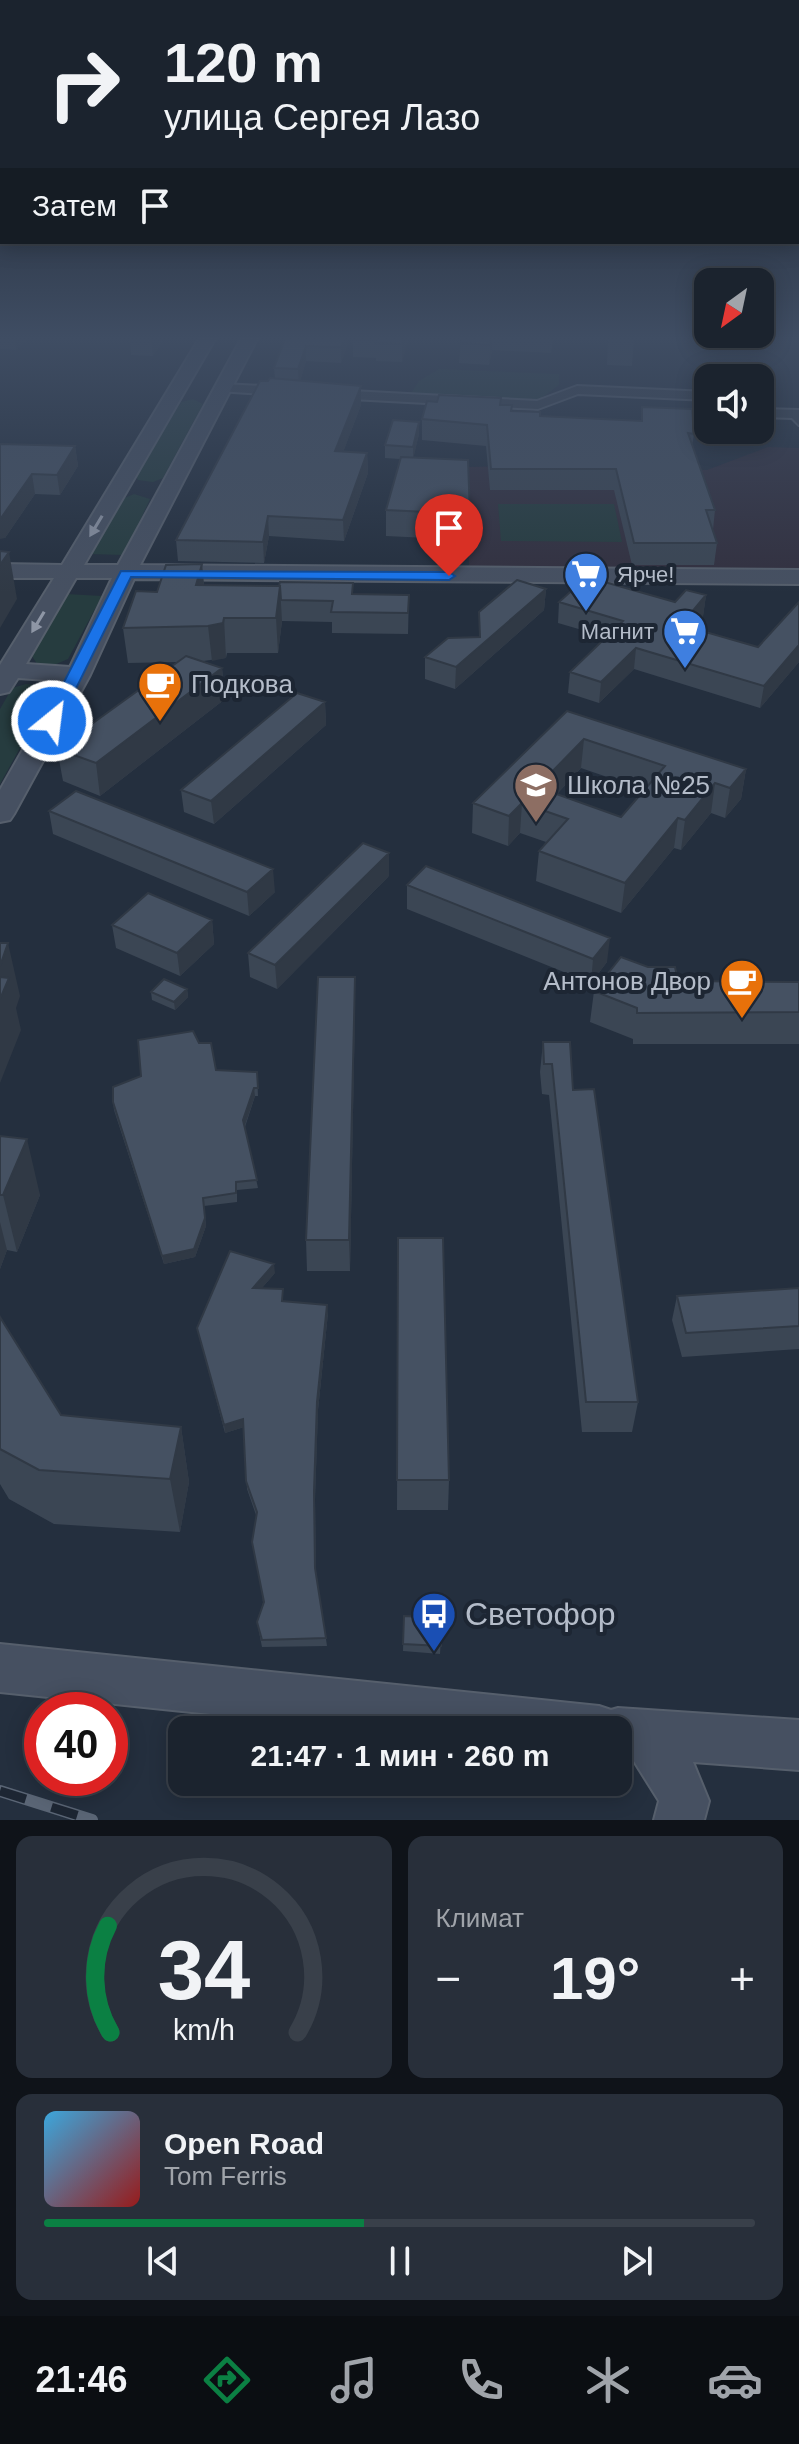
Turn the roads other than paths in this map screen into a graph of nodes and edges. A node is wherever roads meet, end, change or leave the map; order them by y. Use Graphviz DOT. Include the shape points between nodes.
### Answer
graph roads {
  1 [pos="168,424"];
  2 [pos="204,424"];
  3 [pos="120,486"];
  4 [pos="169,489"];
  5 [pos="0,571"];
  6 [pos="68,573"];
  7 [pos="126,573"];
  8 [pos="799,577"];
  9 [pos="78,675"];
  10 [pos="5,678"];
  11 [pos="0,814"];
  12 [pos="0,1668"];
  13 [pos="466,1716"];
  14 [pos="632,1733"];
  15 [pos="632,1741"];
  16 [pos="799,1745"];
  17 [pos="679,1820"];
  1 -- 3 [label="street"];
  2 -- 4 [label="street"];
  3 -- 4 [label="street"];
  3 -- 6 [label="street, one-way"];
  4 -- 7 [label="street"];
  5 -- 6 [label="street"];
  6 -- 7 [label="street"];
  6 -- 10 [label="street, one-way"];
  7 -- 8 [label="street"];
  7 -- 9 [label="street"];
  9 -- 10 [label="street"];
  9 -- 11 [label="street"];
  12 -- 13 [label="street"];
  14 -- 16 [label="street"];
  15 -- 17 [label="street" via="672,1773 684,1801"];
}
